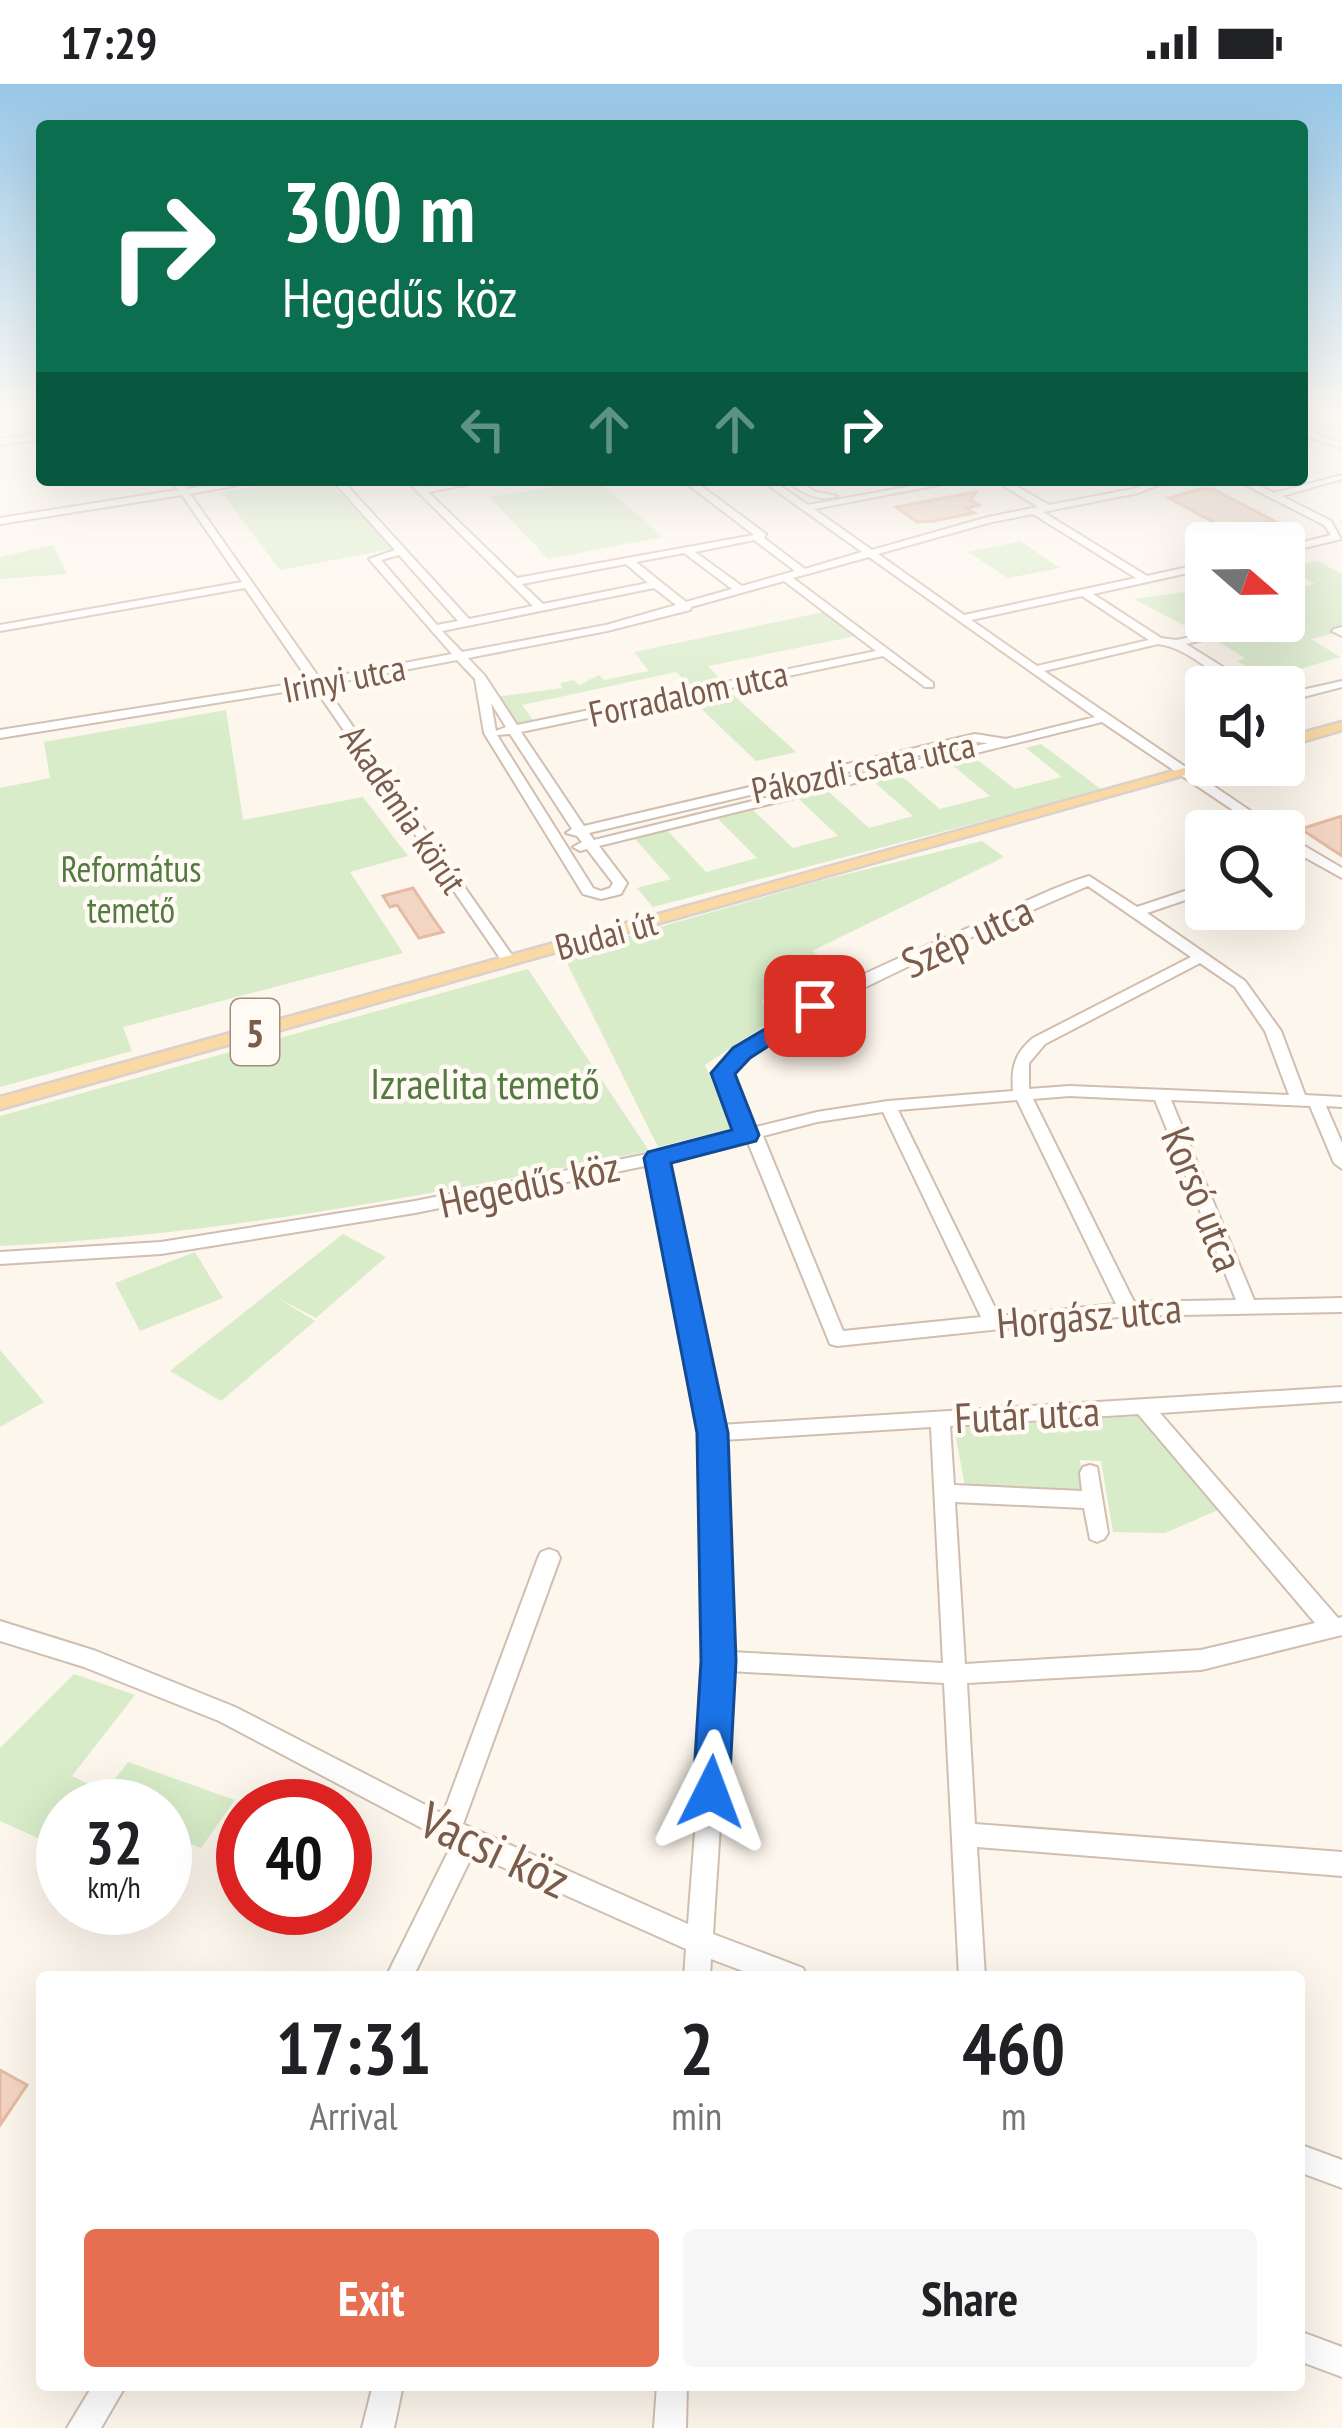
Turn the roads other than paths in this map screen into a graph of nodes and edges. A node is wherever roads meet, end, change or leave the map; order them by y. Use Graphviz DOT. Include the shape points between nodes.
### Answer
graph roads {
  1 [pos="205,521"];
  2 [pos="376,521"];
  3 [pos="453,521"];
  4 [pos="742,521"];
  5 [pos="825,521"];
  6 [pos="991,521"];
  7 [pos="1059,521"];
  8 [pos="756,537"];
  9 [pos="1337,541"];
  10 [pos="1305,546"];
  11 [pos="686,550"];
  12 [pos="404,551"];
  13 [pos="869,552"];
  14 [pos="628,561"];
  15 [pos="837,562"];
  16 [pos="885,564"];
  17 [pos="1185,571"];
  18 [pos="803,572"];
  19 [pos="785,577"];
  20 [pos="1147,580"];
  21 [pos="514,582"];
  22 [pos="249,584"];
  23 [pos="657,584"];
  24 [pos="741,591"];
  25 [pos="1083,592"];
  26 [pos="539,606"];
  27 [pos="686,608"];
  28 [pos="964,618"];
  29 [pos="466,623"];
  30 [pos="0,628"];
  31 [pos="434,629"];
  32 [pos="1158,641"];
  33 [pos="1185,641"];
  34 [pos="1176,643"];
  35 [pos="885,652"];
  36 [pos="459,656"];
  37 [pos="1215,666"];
  38 [pos="1037,669"];
  39 [pos="481,678"];
  40 [pos="320,683"];
  41 [pos="1342,684"];
  42 [pos="929,685"];
  43 [pos="1305,693"];
  44 [pos="1105,718"];
  45 [pos="1342,726"];
  46 [pos="510,730"];
  47 [pos="490,733"];
  48 [pos="0,734"];
  49 [pos="1305,737"];
  50 [pos="1007,741"];
  51 [pos="1183,773"];
  52 [pos="1240,810"];
  53 [pos="582,831"];
  54 [pos="559,844"];
  55 [pos="591,844"];
  56 [pos="1307,853"];
  57 [pos="1342,874"];
  58 [pos="1185,895"];
  59 [pos="1138,911"];
  60 [pos="1203,956"];
  61 [pos="509,961"];
  62 [pos="1021,1092"];
  63 [pos="1160,1093"];
  64 [pos="1307,1100"];
  65 [pos="1342,1102"];
  66 [pos="0,1103"];
  67 [pos="888,1106"];
  68 [pos="750,1134"];
  69 [pos="657,1158"];
  70 [pos="1342,1163"];
  71 [pos="0,1258"];
  72 [pos="1247,1304"];
  73 [pos="1342,1305"];
  74 [pos="1128,1309"];
  75 [pos="993,1323"];
  76 [pos="1342,1394"];
  77 [pos="1145,1408"];
  78 [pos="940,1419"];
  79 [pos="712,1433"];
  80 [pos="1090,1473"];
  81 [pos="947,1493"];
  82 [pos="1093,1500"];
  83 [pos="1097,1533"];
  84 [pos="549,1558"];
  85 [pos="1338,1627"];
  86 [pos="0,1630"];
  87 [pos="718,1661"];
  88 [pos="957,1674"];
  89 [pos="458,1834"];
  90 [pos="968,1835"];
  91 [pos="1342,1864"];
  92 [pos="699,1942"];
  93 [pos="401,1971"];
  94 [pos="697,1971"];
  95 [pos="778,1971"];
  96 [pos="972,1971"];
  97 [pos="1305,2160"];
  98 [pos="1342,2174"];
  99 [pos="1305,2348"];
  100 [pos="1342,2362"];
  101 [pos="107,2391"];
  102 [pos="387,2391"];
  103 [pos="672,2391"];
  104 [pos="83,2428"];
  105 [pos="378,2428"];
  106 [pos="670,2428"];
  1 -- 22 [label="street, Akadémia körút"];
  2 -- 12 [label="street"];
  3 -- 21 [label="street"];
  4 -- 8 [label="street" via="762,536"];
  5 -- 13 [label="street"];
  6 -- 13 [label="street, Irinyi utca"];
  7 -- 20 [label="street"];
  8 -- 11 [label="street"];
  8 -- 18 [label="street"];
  9 -- 10 [label="street"];
  11 -- 14 [label="street"];
  11 -- 24 [label="street"];
  12 -- 29 [label="street"];
  12 -- 31 [label="street" via="374,559"];
  13 -- 15 [label="street, Irinyi utca"];
  13 -- 16 [label="street"];
  14 -- 21 [label="street"];
  14 -- 23 [label="street"];
  15 -- 16 [label="street"];
  15 -- 18 [label="street, Irinyi utca"];
  16 -- 28 [label="street"];
  17 -- 20 [label="street"];
  18 -- 19 [label="street, Irinyi utca"];
  19 -- 24 [label="street, Irinyi utca"];
  19 -- 35 [label="street, Forradalom utca"];
  20 -- 25 [label="street"];
  21 -- 26 [label="street"];
  22 -- 30 [label="street"];
  22 -- 40 [label="street, Akadémia körút"];
  23 -- 26 [label="street"];
  23 -- 27 [label="street"];
  24 -- 27 [label="street, Irinyi utca"];
  25 -- 28 [label="street"];
  25 -- 32 [label="street"];
  26 -- 29 [label="street"];
  27 -- 36 [label="street, Irinyi utca"];
  28 -- 38 [label="street"];
  29 -- 31 [label="street"];
  31 -- 36 [label="street"];
  32 -- 34 [label="street"];
  32 -- 38 [label="street"];
  33 -- 34 [label="street"];
  34 -- 37 [label="street"];
  35 -- 42 [label="street, Forradalom utca"];
  35 -- 46 [label="street, Forradalom utca"];
  36 -- 39 [label="street"];
  36 -- 40 [label="street, Irinyi utca"];
  38 -- 44 [label="street"];
  39 -- 46 [label="street"];
  39 -- 47 [label="street"];
  40 -- 48 [label="street, Irinyi utca"];
  40 -- 61 [label="street, Akadémia körút"];
  41 -- 43 [label="street"];
  44 -- 50 [label="street"];
  44 -- 51 [label="street"];
  45 -- 49 [label="main road"];
  46 -- 47 [label="street, Forradalom utca"];
  46 -- 53 [label="street"];
  47 -- 54 [label="street"];
  50 -- 53 [label="street, Pákozdi csata utca" via="975,737"];
  50 -- 55 [label="street, Pákozdi csata utca"];
  51 -- 52 [label="street"];
  51 -- 61 [label="main road, Budai út / 5"];
  53 -- 54 [label="street, Pákozdi csata utca"];
  53 -- 55 [label="street"];
  54 -- 55 [label="street, Pákozdi csata utca"];
  54 -- 55 [label="street" via="588,890 609,894 620,883"];
  56 -- 57 [label="street"];
  58 -- 59 [label="street"];
  59 -- 60 [label="street"];
  59 -- 68 [label="street, Szép utca" via="1089,880 815,1006 742,1053 722,1078"];
  60 -- 62 [label="street" via="1039,1041 1020,1060"];
  60 -- 64 [label="street" via="1262,1012"];
  61 -- 66 [label="main road, Budai út / 5"];
  62 -- 63 [label="street, Hegedűs köz"];
  62 -- 67 [label="street, Hegedűs köz"];
  62 -- 74 [label="street"];
  63 -- 64 [label="street, Hegedűs köz"];
  63 -- 72 [label="street, Korsó utca"];
  64 -- 65 [label="street, Hegedűs köz"];
  64 -- 70 [label="street"];
  67 -- 68 [label="street, Hegedűs köz"];
  67 -- 75 [label="street"];
  68 -- 69 [label="street, Hegedűs köz"];
  68 -- 75 [label="street, Horgász utca" via="837,1339"];
  69 -- 71 [label="street, Hegedűs köz" via="161,1248"];
  69 -- 79 [label="street"];
  72 -- 73 [label="street, Horgász utca"];
  72 -- 74 [label="street, Horgász utca"];
  74 -- 75 [label="street, Horgász utca"];
  76 -- 77 [label="street, Futár utca"];
  77 -- 78 [label="street, Futár utca"];
  77 -- 85 [label="street"];
  78 -- 79 [label="street, Futár utca"];
  78 -- 81 [label="street"];
  79 -- 87 [label="street"];
  80 -- 82 [label="street"];
  81 -- 82 [label="street, Futár utca"];
  81 -- 88 [label="street"];
  82 -- 83 [label="street"];
  84 -- 89 [label="street"];
  85 -- 88 [label="street" via="1201,1660"];
  86 -- 89 [label="street, Vacsi köz" via="227,1714"];
  87 -- 88 [label="street"];
  87 -- 92 [label="street"];
  88 -- 90 [label="street"];
  89 -- 92 [label="street, Vacsi köz"];
  89 -- 93 [label="street"];
  90 -- 91 [label="street"];
  90 -- 96 [label="street"];
  92 -- 94 [label="street"];
  92 -- 95 [label="street, Vacsi köz"];
  97 -- 98 [label="street"];
  99 -- 100 [label="street"];
  101 -- 104 [label="street"];
  102 -- 105 [label="street"];
  103 -- 106 [label="street"];
}
